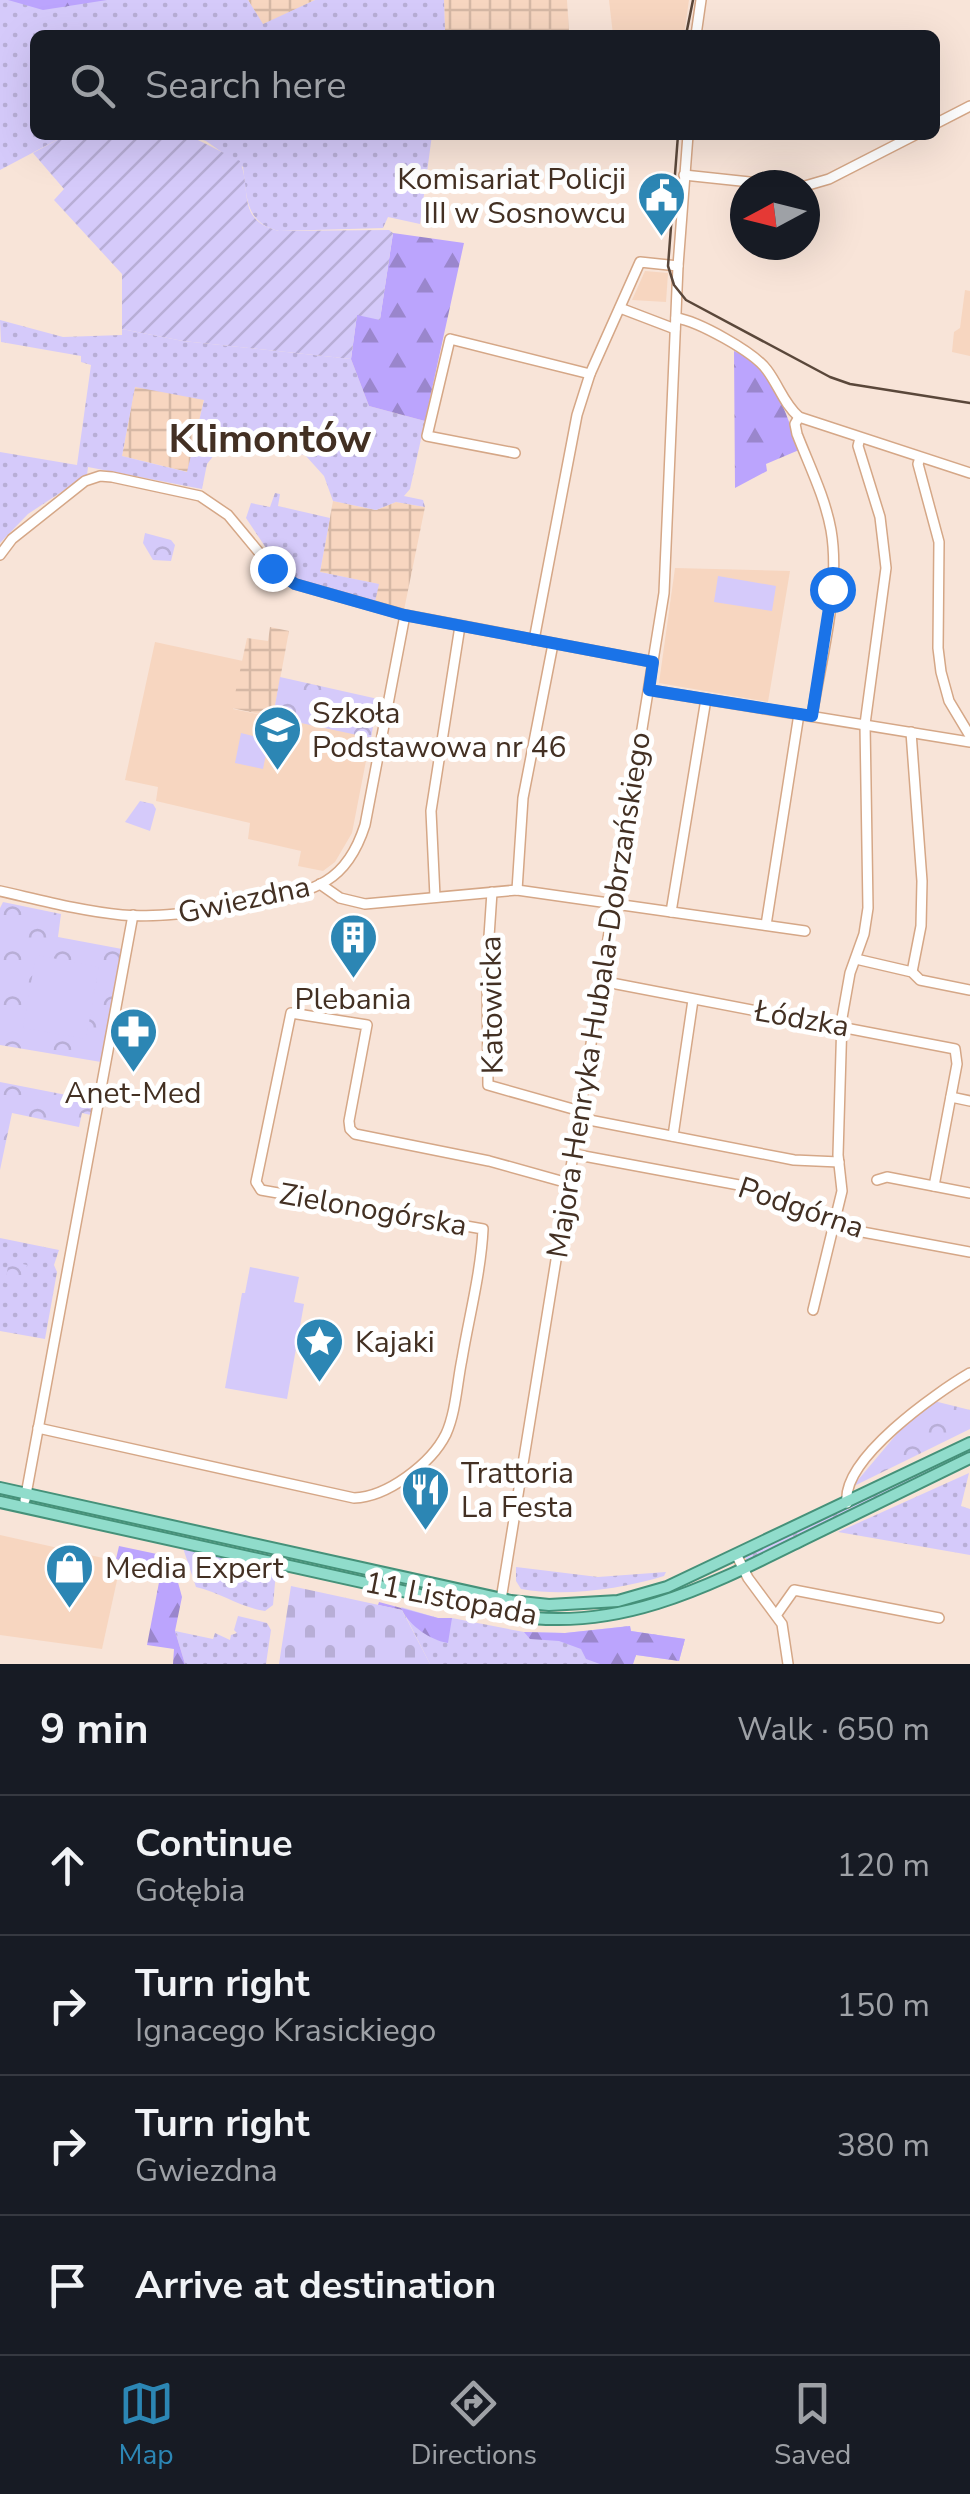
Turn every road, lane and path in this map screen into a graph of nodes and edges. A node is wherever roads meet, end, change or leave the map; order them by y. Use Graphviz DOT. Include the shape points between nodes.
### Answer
graph roads {
  1 [pos="701,0"];
  2 [pos="697,30"];
  3 [pos="970,106"];
  4 [pos="940,121"];
  5 [pos="688,140"];
  6 [pos="905,140"];
  7 [pos="684,175"];
  8 [pos="730,180"];
  9 [pos="820,182"];
  10 [pos="678,266"];
  11 [pos="620,308"];
  12 [pos="675,324"];
  13 [pos="590,374"];
  14 [pos="798,417"];
  15 [pos="860,438"];
  16 [pos="515,453"];
  17 [pos="920,458"];
  18 [pos="970,472"];
  19 [pos="0,555"];
  20 [pos="404,615"];
  21 [pos="460,626"];
  22 [pos="534,640"];
  23 [pos="553,644"];
  24 [pos="653,662"];
  25 [pos="649,690"];
  26 [pos="706,700"];
  27 [pos="799,714"];
  28 [pos="812,716"];
  29 [pos="864,724"];
  30 [pos="911,732"];
  31 [pos="970,739"];
  32 [pos="320,884"];
  33 [pos="518,890"];
  34 [pos="0,891"];
  35 [pos="492,892"];
  36 [pos="435,898"];
  37 [pos="614,903"];
  38 [pos="670,912"];
  39 [pos="134,915"];
  40 [pos="766,925"];
  41 [pos="805,931"];
  42 [pos="856,960"];
  43 [pos="912,972"];
  44 [pos="601,981"];
  45 [pos="970,990"];
  46 [pos="693,1000"];
  47 [pos="842,1026"];
  48 [pos="952,1097"];
  49 [pos="970,1101"];
  50 [pos="580,1114"];
  51 [pos="673,1136"];
  52 [pos="573,1154"];
  53 [pos="839,1162"];
  54 [pos="877,1180"];
  55 [pos="568,1183"];
  56 [pos="934,1186"];
  57 [pos="970,1193"];
  58 [pos="836,1226"];
  59 [pos="970,1252"];
  60 [pos="813,1310"];
  61 [pos="970,1373"];
  62 [pos="38,1428"];
  63 [pos="970,1443"];
  64 [pos="970,1458"];
  65 [pos="0,1488"];
  66 [pos="26,1494"];
  67 [pos="0,1502"];
  68 [pos="847,1503"];
  69 [pos="24,1508"];
  70 [pos="176,1534"];
  71 [pos="287,1552"];
  72 [pos="737,1556"];
  73 [pos="284,1565"];
  74 [pos="352,1566"];
  75 [pos="744,1568"];
  76 [pos="348,1579"];
  77 [pos="501,1599"];
  78 [pos="499,1612"];
  79 [pos="777,1614"];
  80 [pos="939,1618"];
  81 [pos="788,1664"];
  1 -- 2 [label="street"];
  3 -- 4 [label="street"];
  5 -- 7 [label="street, Majora Henryka Hubala-Dobrzańskiego"];
  6 -- 9 [label="street"];
  7 -- 8 [label="street"];
  7 -- 10 [label="street, Majora Henryka Hubala-Dobrzańskiego"];
  10 -- 11 [label="street" via="640,262"];
  10 -- 12 [label="street, Majora Henryka Hubala-Dobrzańskiego"];
  11 -- 12 [label="street"];
  11 -- 13 [label="street"];
  12 -- 14 [label="street" via="688,321 753,356"];
  12 -- 24 [label="street, Majora Henryka Hubala-Dobrzańskiego" via="666,565"];
  13 -- 16 [label="street" via="450,339 427,436"];
  13 -- 22 [label="street"];
  14 -- 15 [label="street"];
  14 -- 28 [label="street" via="797,434 828,517 833,550"];
  15 -- 17 [label="street"];
  15 -- 29 [label="street" via="886,568"];
  17 -- 18 [label="street"];
  17 -- 31 [label="street" via="939,542 940,672"];
  19 -- 20 [label="street" via="85,481 112,476 200,496 228,515 284,577"];
  20 -- 21 [label="street"];
  20 -- 32 [label="street, Gwiezdna" via="361,837 338,871"];
  21 -- 22 [label="street"];
  21 -- 36 [label="street" via="430,811"];
  22 -- 23 [label="street"];
  23 -- 24 [label="street"];
  23 -- 33 [label="street" via="524,798"];
  24 -- 25 [label="street, Majora Henryka Hubala-Dobrzańskiego"];
  25 -- 26 [label="street"];
  25 -- 37 [label="street, Majora Henryka Hubala-Dobrzańskiego"];
  26 -- 27 [label="street"];
  26 -- 38 [label="street"];
  27 -- 28 [label="street"];
  27 -- 40 [label="street"];
  28 -- 29 [label="street"];
  29 -- 30 [label="street"];
  29 -- 42 [label="street" via="870,866"];
  30 -- 31 [label="street"];
  30 -- 43 [label="street" via="922,882"];
  32 -- 36 [label="street" via="365,904"];
  32 -- 39 [label="street, Gwiezdna" via="226,908"];
  33 -- 35 [label="street"];
  33 -- 37 [label="street"];
  34 -- 39 [label="street, Gwiezdna"];
  35 -- 36 [label="street"];
  35 -- 50 [label="street, Katowicka" via="488,1084"];
  37 -- 38 [label="street"];
  37 -- 44 [label="street, Majora Henryka Hubala-Dobrzańskiego"];
  38 -- 40 [label="street"];
  39 -- 62 [label="street"];
  40 -- 41 [label="street"];
  42 -- 43 [label="street"];
  42 -- 47 [label="street"];
  43 -- 45 [label="street" via="920,980"];
  44 -- 46 [label="street, Łódzka"];
  44 -- 50 [label="street, Majora Henryka Hubala-Dobrzańskiego"];
  46 -- 47 [label="street, Łódzka"];
  46 -- 51 [label="street"];
  47 -- 48 [label="street, Łódzka" via="955,1049"];
  47 -- 53 [label="street"];
  48 -- 49 [label="street"];
  48 -- 56 [label="street, Łódzka"];
  50 -- 51 [label="street"];
  50 -- 52 [label="street, Majora Henryka Hubala-Dobrzańskiego"];
  51 -- 53 [label="street"];
  52 -- 55 [label="street, Majora Henryka Hubala-Dobrzańskiego"];
  52 -- 58 [label="street, Podgórna" via="755,1188"];
  53 -- 58 [label="street"];
  54 -- 56 [label="street"];
  55 -- 62 [label="street, Zielonogórska" via="355,1134 349,1121 367,1026 292,1013 258,1187 483,1230 445,1436 409,1473 372,1496 336,1495"];
  55 -- 77 [label="street, Majora Henryka Hubala-Dobrzańskiego"];
  56 -- 57 [label="street"];
  58 -- 59 [label="street, Podgórna"];
  58 -- 60 [label="street"];
  61 -- 68 [label="street" via="890,1432 849,1486"];
  62 -- 66 [label="street"];
  63 -- 68 [label="main road, 11 Listopada"];
  64 -- 75 [label="main road, 11 Listopada"];
  65 -- 66 [label="main road, 11 Listopada"];
  66 -- 69 [label="street"];
  66 -- 70 [label="main road, 11 Listopada"];
  67 -- 69 [label="main road, 11 Listopada"];
  68 -- 72 [label="main road, 11 Listopada"];
  69 -- 70 [label="main road, 11 Listopada"];
  70 -- 71 [label="main road, 11 Listopada"];
  70 -- 73 [label="main road, 11 Listopada"];
  71 -- 73 [label="main road"];
  71 -- 74 [label="main road, 11 Listopada"];
  72 -- 75 [label="street"];
  72 -- 77 [label="main road, 11 Listopada" via="618,1601"];
  73 -- 76 [label="main road, 11 Listopada"];
  74 -- 76 [label="main road"];
  74 -- 77 [label="main road, 11 Listopada"];
  75 -- 78 [label="main road, 11 Listopada" via="671,1600 612,1616 541,1619"];
  75 -- 79 [label="street"];
  76 -- 78 [label="main road, 11 Listopada"];
  77 -- 78 [label="street, Majora Henryka Hubala-Dobrzańskiego"];
  79 -- 80 [label="street" via="794,1590"];
  79 -- 81 [label="street"];
}
